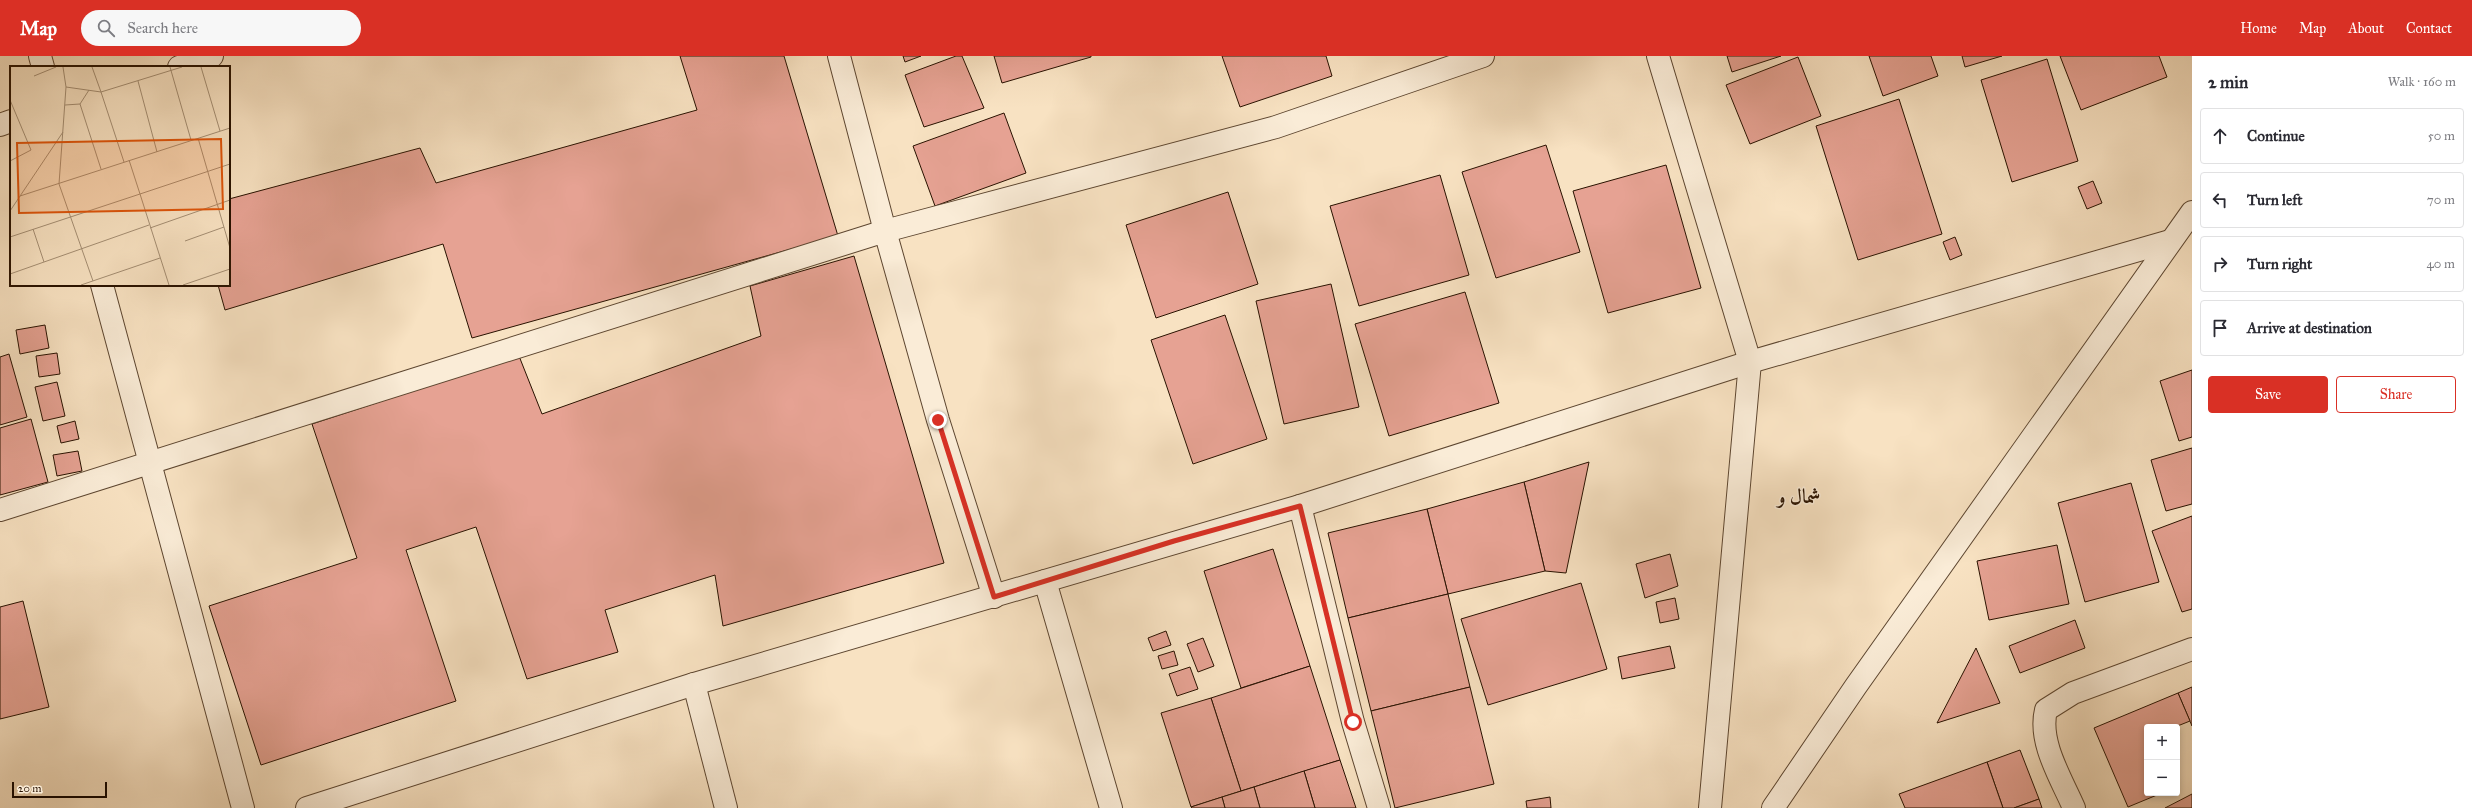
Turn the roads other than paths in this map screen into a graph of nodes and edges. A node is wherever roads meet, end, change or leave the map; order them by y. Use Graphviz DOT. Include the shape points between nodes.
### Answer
graph roads {
  1 [pos="40,56"];
  2 [pos="212,56"];
  3 [pos="839,56"];
  4 [pos="1482,56"];
  5 [pos="1658,56"];
  6 [pos="43,66"];
  7 [pos="181,66"];
  8 [pos="10,121"];
  9 [pos="0,125"];
  10 [pos="2192,212"];
  11 [pos="885,231"];
  12 [pos="2170,241"];
  13 [pos="102,286"];
  14 [pos="1750,362"];
  15 [pos="150,464"];
  16 [pos="1300,506"];
  17 [pos="0,510"];
  18 [pos="1045,580"];
  19 [pos="994,597"];
  20 [pos="2192,649"];
  21 [pos="694,684"];
  22 [pos="319,806"];
  23 [pos="243,808"];
  24 [pos="726,808"];
  25 [pos="1112,808"];
  26 [pos="1379,808"];
  27 [pos="1710,808"];
  28 [pos="1773,808"];
  29 [pos="2074,808"];
  1 -- 6 [label="street"];
  2 -- 7 [label="street"];
  3 -- 11 [label="street"];
  4 -- 11 [label="street" via="1276,127"];
  5 -- 14 [label="street"];
  8 -- 9 [label="street"];
  10 -- 12 [label="street"];
  11 -- 15 [label="street"];
  11 -- 19 [label="street" via="938,420"];
  12 -- 14 [label="street"];
  12 -- 28 [label="street"];
  13 -- 15 [label="street"];
  14 -- 16 [label="street"];
  14 -- 27 [label="street"];
  15 -- 17 [label="street"];
  15 -- 23 [label="street"];
  16 -- 18 [label="street"];
  16 -- 26 [label="street" via="1353,722"];
  18 -- 19 [label="street"];
  18 -- 25 [label="street"];
  19 -- 21 [label="street"];
  20 -- 29 [label="street" via="2074,693 2046,710 2043,723 2045,737"];
  21 -- 22 [label="street"];
  21 -- 24 [label="street"];
}
